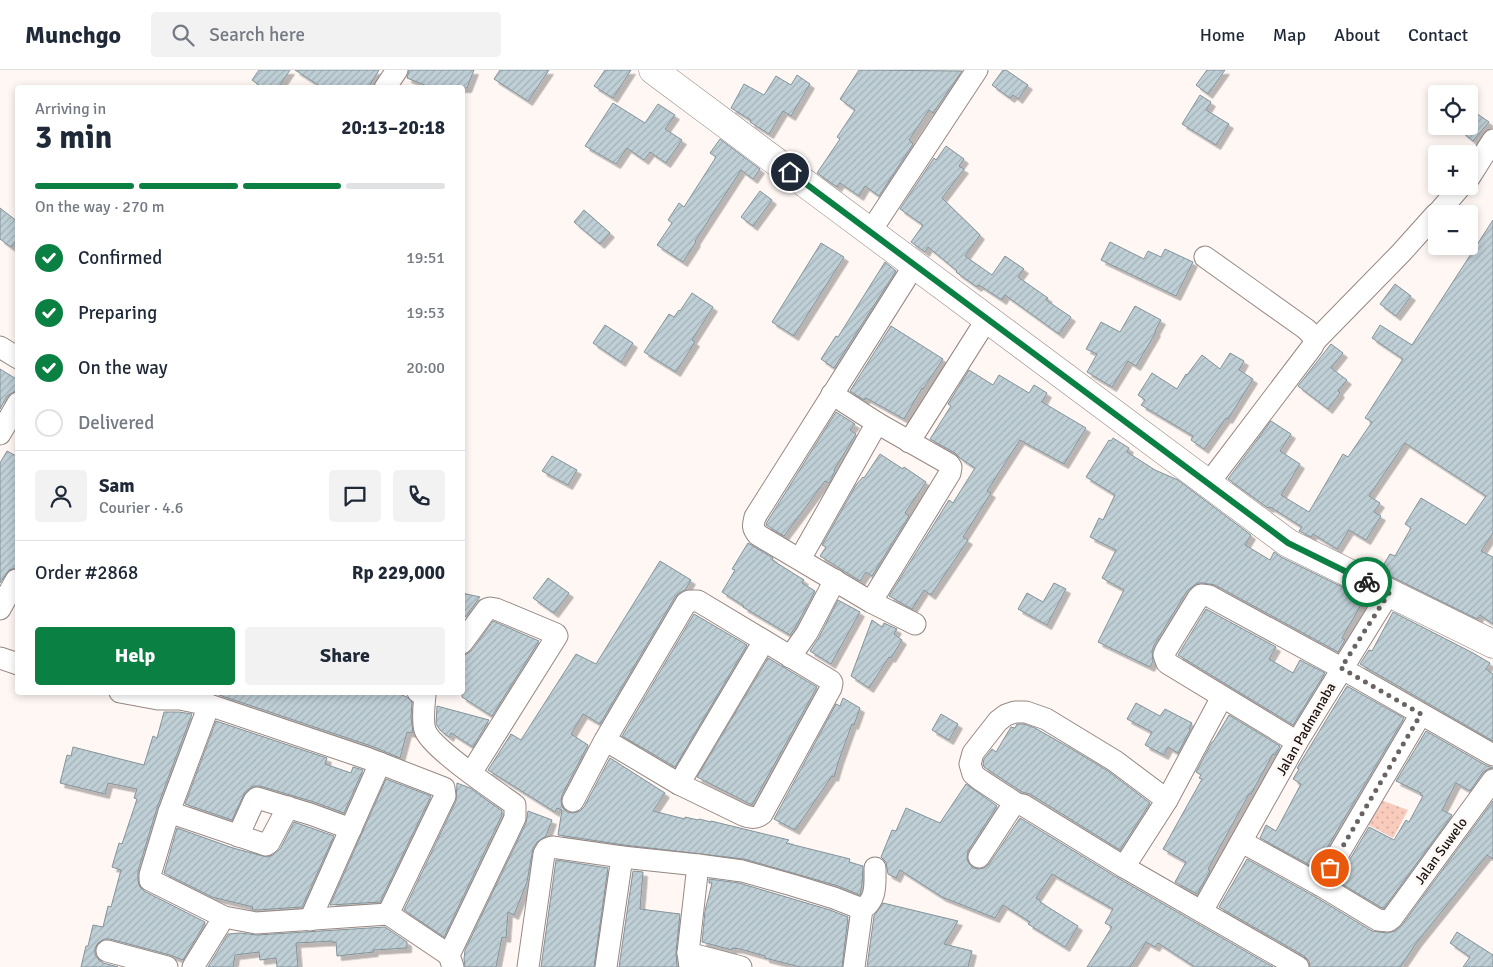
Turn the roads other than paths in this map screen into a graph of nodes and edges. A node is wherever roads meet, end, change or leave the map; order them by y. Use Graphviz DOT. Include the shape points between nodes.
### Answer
graph roads {
  1 [pos="397,70"];
  2 [pos="653,70"];
  3 [pos="977,70"];
  4 [pos="386,85"];
  5 [pos="1493,140"];
  6 [pos="1478,164"];
  7 [pos="1453,195"];
  8 [pos="1444,205"];
  9 [pos="1428,223"];
  10 [pos="870,232"];
  11 [pos="1205,257"];
  12 [pos="915,264"];
  13 [pos="987,319"];
  14 [pos="1315,341"];
  15 [pos="0,347"];
  16 [pos="15,356"];
  17 [pos="832,394"];
  18 [pos="15,408"];
  19 [pos="877,423"];
  20 [pos="0,434"];
  21 [pos="909,442"];
  22 [pos="1208,484"];
  23 [pos="800,559"];
  24 [pos="11,577"];
  25 [pos="835,580"];
  26 [pos="1389,593"];
  27 [pos="871,602"];
  28 [pos="0,609"];
  29 [pos="469,623"];
  30 [pos="915,624"];
  31 [pos="764,641"];
  32 [pos="1493,644"];
  33 [pos="790,657"];
  34 [pos="0,658"];
  35 [pos="15,663"];
  36 [pos="1341,668"];
  37 [pos="136,695"];
  38 [pos="423,695"];
  39 [pos="1222,697"];
  40 [pos="209,705"];
  41 [pos="1421,714"];
  42 [pos="605,740"];
  43 [pos="1297,742"];
  44 [pos="1493,755"];
  45 [pos="380,763"];
  46 [pos="471,773"];
  47 [pos="1493,780"];
  48 [pos="680,784"];
  49 [pos="1167,800"];
  50 [pos="573,801"];
  51 [pos="1017,804"];
  52 [pos="288,807"];
  53 [pos="168,812"];
  54 [pos="351,829"];
  55 [pos="238,836"];
  56 [pos="1242,842"];
  57 [pos="622,857"];
  58 [pos="979,857"];
  59 [pos="698,864"];
  60 [pos="1124,867"];
  61 [pos="875,868"];
  62 [pos="1320,885"];
  63 [pos="862,909"];
  64 [pos="1202,912"];
  65 [pos="388,914"];
  66 [pos="224,917"];
  67 [pos="310,920"];
  68 [pos="107,951"];
  69 [pos="689,960"];
  70 [pos="451,961"];
  71 [pos="167,967"];
  72 [pos="193,967"];
  73 [pos="528,967"];
  74 [pos="606,967"];
  75 [pos="741,967"];
  76 [pos="854,967"];
  77 [pos="1298,967"];
  1 -- 4 [label="street"];
  2 -- 10 [label="main road"];
  3 -- 10 [label="street"];
  5 -- 6 [label="street"];
  7 -- 8 [label="street"];
  9 -- 14 [label="street"];
  10 -- 12 [label="main road"];
  11 -- 14 [label="street" via="1306,329"];
  12 -- 13 [label="main road"];
  12 -- 17 [label="street"];
  13 -- 21 [label="street"];
  13 -- 22 [label="main road"];
  14 -- 22 [label="street"];
  15 -- 16 [label="street"];
  17 -- 19 [label="street"];
  17 -- 23 [label="street" via="753,524 758,535"];
  18 -- 20 [label="street"];
  19 -- 21 [label="street"];
  19 -- 23 [label="street"];
  21 -- 27 [label="street" via="949,464 950,473"];
  22 -- 26 [label="main road" via="1288,543"];
  23 -- 25 [label="street"];
  24 -- 28 [label="street"];
  25 -- 27 [label="street"];
  25 -- 33 [label="street"];
  26 -- 32 [label="main road"];
  26 -- 36 [label="street, Jalan Padmanaba"];
  27 -- 30 [label="street"];
  29 -- 46 [label="street" via="490,608 496,609 556,634 557,638"];
  31 -- 33 [label="street"];
  31 -- 42 [label="street" via="698,601 689,601"];
  31 -- 48 [label="street"];
  33 -- 48 [label="street" via="832,683 762,814 753,818 743,815"];
  34 -- 35 [label="street"];
  36 -- 39 [label="street" via="1209,596 1201,595 1166,650 1165,659 1170,666"];
  36 -- 41 [label="street"];
  36 -- 43 [label="street, Jalan Padmanaba"];
  37 -- 40 [label="street"];
  38 -- 46 [label="street" via="426,732"];
  39 -- 43 [label="street"];
  39 -- 49 [label="street"];
  40 -- 45 [label="street"];
  40 -- 53 [label="street"];
  41 -- 44 [label="street"];
  41 -- 62 [label="street"];
  42 -- 48 [label="street"];
  42 -- 50 [label="street"];
  43 -- 56 [label="street, Jalan Padmanaba"];
  45 -- 54 [label="street"];
  45 -- 65 [label="street" via="444,788 445,792"];
  46 -- 70 [label="street" via="514,805 516,818"];
  47 -- 62 [label="street, Jalan Suwelo" via="1388,922 1378,920"];
  49 -- 51 [label="street" via="1115,761 1046,719 1015,712 998,721 973,753 970,764 973,774"];
  49 -- 60 [label="street"];
  51 -- 58 [label="street" via="1011,808"];
  51 -- 60 [label="street"];
  52 -- 54 [label="street"];
  52 -- 55 [label="street" via="270,843 266,845"];
  52 -- 55 [label="street" via="258,798"];
  53 -- 55 [label="street"];
  53 -- 66 [label="street" via="150,880"];
  54 -- 67 [label="street"];
  56 -- 62 [label="street"];
  56 -- 64 [label="street, Jalan Padmanaba"];
  57 -- 59 [label="street"];
  57 -- 73 [label="street" via="552,847 547,849"];
  57 -- 74 [label="street"];
  59 -- 63 [label="street" via="792,885"];
  59 -- 69 [label="street"];
  60 -- 64 [label="street"];
  61 -- 63 [label="street" via="872,900"];
  63 -- 76 [label="street"];
  64 -- 77 [label="street"];
  65 -- 67 [label="street"];
  65 -- 70 [label="street"];
  66 -- 67 [label="street" via="256,922"];
  66 -- 72 [label="street"];
  68 -- 71 [label="street"];
  69 -- 75 [label="street"];
}
